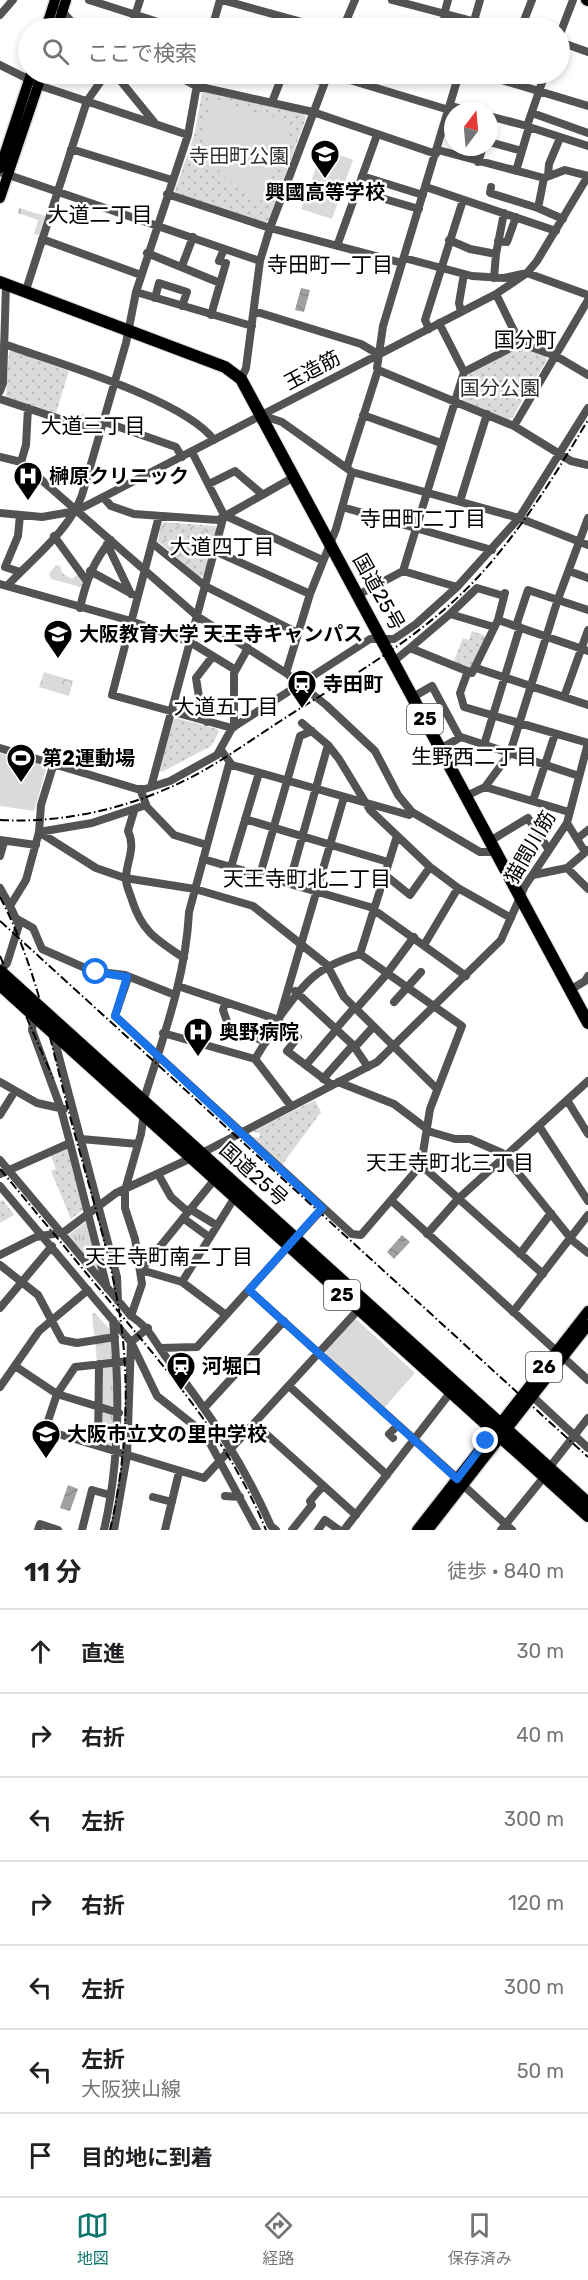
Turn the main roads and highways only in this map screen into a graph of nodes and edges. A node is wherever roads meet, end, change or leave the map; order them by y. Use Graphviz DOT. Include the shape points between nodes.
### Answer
graph roads {
  1 [pos="54,0"];
  2 [pos="66,0"];
  3 [pos="49,18"];
  4 [pos="60,18"];
  5 [pos="31,84"];
  6 [pos="3,172"];
  7 [pos="0,198"];
  8 [pos="3,284"];
  9 [pos="0,971"];
  10 [pos="0,985"];
  11 [pos="587,1020"];
  12 [pos="197,1155"];
  13 [pos="292,1241"];
  14 [pos="588,1311"];
  15 [pos="588,1325"];
  16 [pos="560,1354"];
  17 [pos="500,1430"];
  18 [pos="547,1472"];
  19 [pos="460,1482"];
  20 [pos="588,1503"];
  21 [pos="588,1516"];
  22 [pos="417,1530"];
  23 [pos="428,1530"];
  1 -- 3 [label="main road"];
  2 -- 4 [label="main road"];
  5 -- 6 [label="main road"];
  6 -- 7 [label="main road"];
  8 -- 11 [label="highway, 国道25号 / 25" via="225,367 241,379"];
  9 -- 12 [label="highway, 国道25号 / 25" via="144,1099"];
  10 -- 12 [label="highway, 国道25号 / 25"];
  12 -- 13 [label="highway, 国道25号 / 25"];
  12 -- 13 [label="highway, 国道25号 / 25" via="215,1179"];
  13 -- 17 [label="highway, 国道25号 / 25"];
  13 -- 17 [label="highway, 国道25号 / 25" via="358,1310 450,1393"];
  14 -- 16 [label="main road, 26"];
  15 -- 16 [label="main road, 26"];
  16 -- 17 [label="main road, 26"];
  16 -- 17 [label="main road, 26" via="532,1396"];
  17 -- 18 [label="highway, 国道25号 / 25"];
  17 -- 19 [label="main road, 26"];
  18 -- 20 [label="highway, 国道25号 / 25"];
  18 -- 21 [label="highway, 国道25号 / 25"];
  19 -- 22 [label="main road, 26"];
  19 -- 23 [label="main road, 26"];
}
